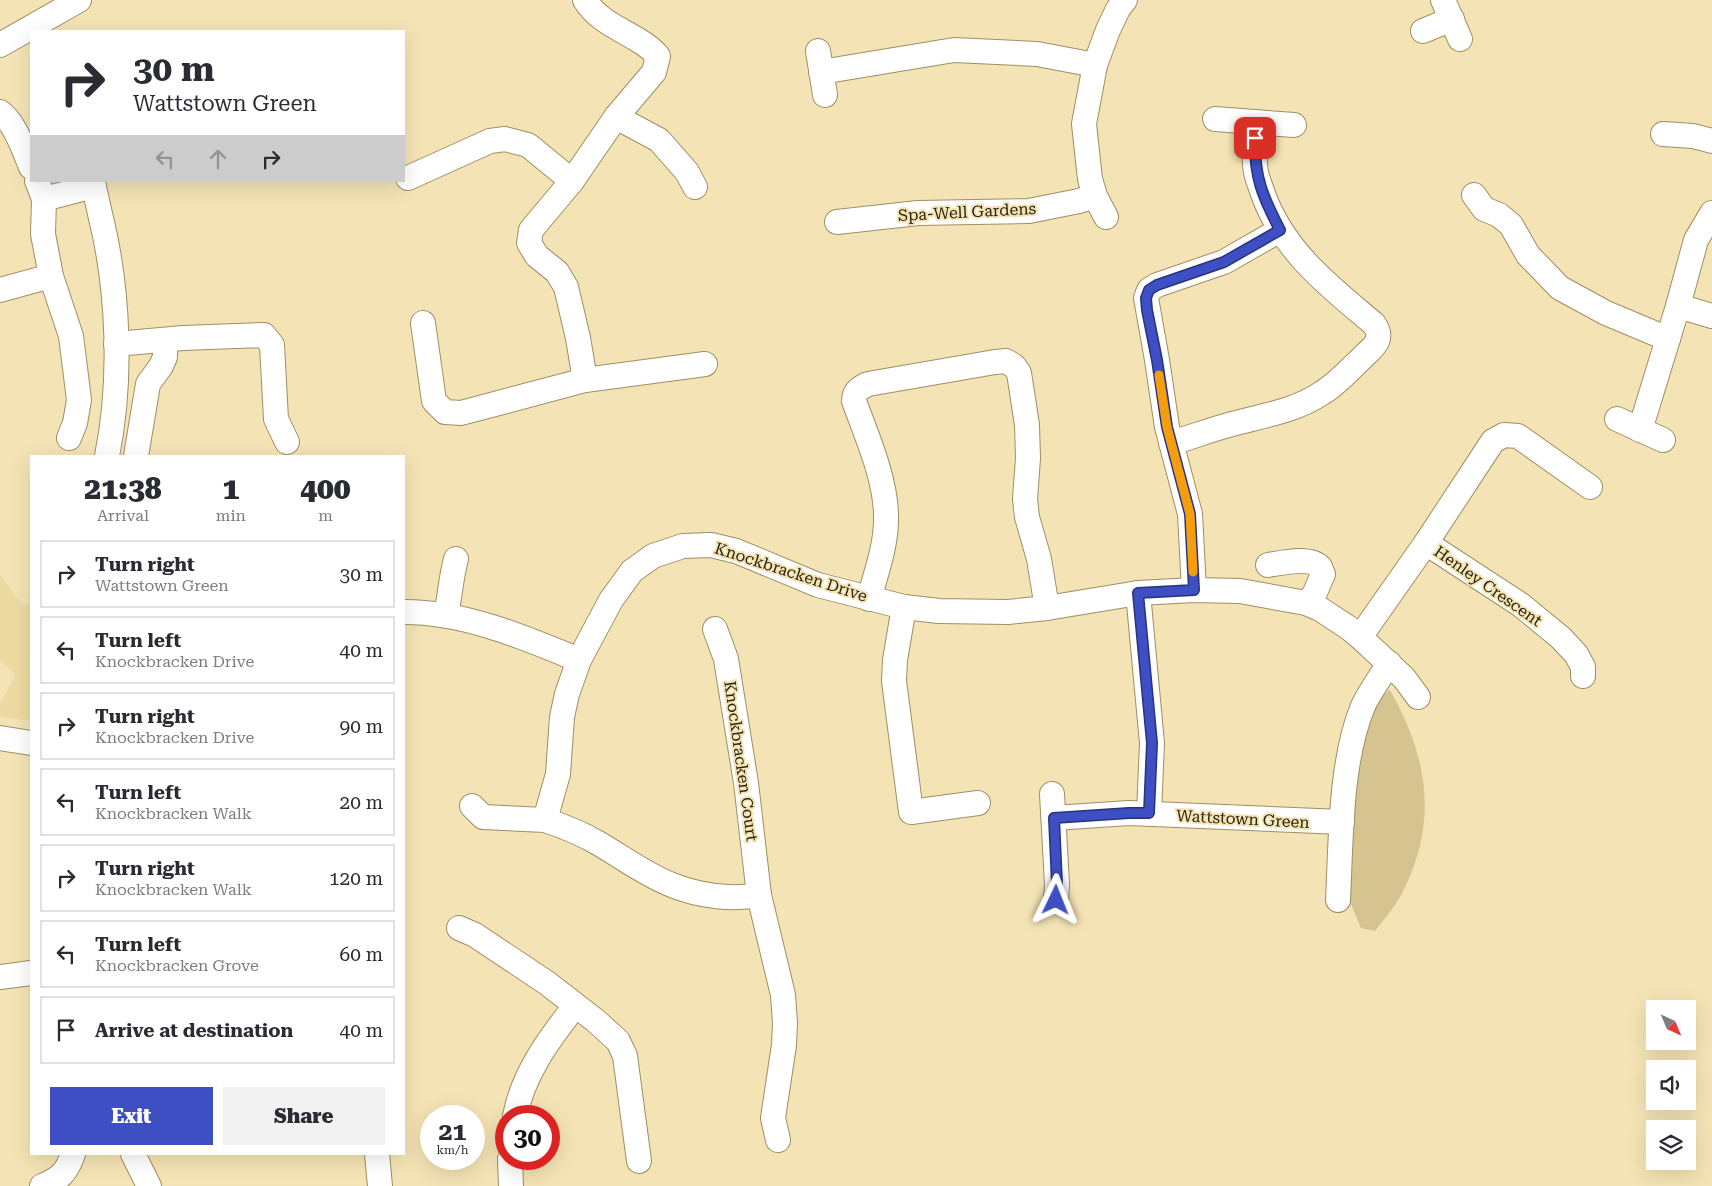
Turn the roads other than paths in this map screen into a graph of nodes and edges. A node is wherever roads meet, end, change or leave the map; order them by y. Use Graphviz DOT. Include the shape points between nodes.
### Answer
graph roads {
  1 [pos="79,0"];
  2 [pos="585,0"];
  3 [pos="1125,0"];
  4 [pos="1452,19"];
  5 [pos="42,30"];
  6 [pos="1423,31"];
  7 [pos="27,42"];
  8 [pos="0,46"];
  9 [pos="1096,65"];
  10 [pos="821,73"];
  11 [pos="0,112"];
  12 [pos="616,117"];
  13 [pos="1215,119"];
  14 [pos="1256,122"];
  15 [pos="1294,124"];
  16 [pos="1663,134"];
  17 [pos="1712,141"];
  18 [pos="30,164"];
  19 [pos="408,178"];
  20 [pos="572,181"];
  21 [pos="93,183"];
  22 [pos="695,187"];
  23 [pos="40,190"];
  24 [pos="1474,195"];
  25 [pos="1095,196"];
  26 [pos="1712,213"];
  27 [pos="1106,217"];
  28 [pos="837,222"];
  29 [pos="1280,230"];
  30 [pos="51,276"];
  31 [pos="0,290"];
  32 [pos="1678,306"];
  33 [pos="1712,316"];
  34 [pos="422,323"];
  35 [pos="1668,339"];
  36 [pos="166,341"];
  37 [pos="116,344"];
  38 [pos="705,364"];
  39 [pos="586,380"];
  40 [pos="1617,419"];
  41 [pos="1640,430"];
  42 [pos="69,438"];
  43 [pos="1663,440"];
  44 [pos="287,442"];
  45 [pos="1171,443"];
  46 [pos="107,455"];
  47 [pos="136,455"];
  48 [pos="1590,487"];
  49 [pos="1426,543"];
  50 [pos="456,559"];
  51 [pos="1268,565"];
  52 [pos="1194,590"];
  53 [pos="1138,593"];
  54 [pos="869,599"];
  55 [pos="1306,603"];
  56 [pos="904,607"];
  57 [pos="1047,608"];
  58 [pos="405,612"];
  59 [pos="446,615"];
  60 [pos="715,629"];
  61 [pos="1360,637"];
  62 [pos="579,660"];
  63 [pos="1389,663"];
  64 [pos="1583,676"];
  65 [pos="1418,697"];
  66 [pos="0,738"];
  67 [pos="30,743"];
  68 [pos="1052,794"];
  69 [pos="978,803"];
  70 [pos="472,806"];
  71 [pos="1149,813"];
  72 [pos="1054,818"];
  73 [pos="545,820"];
  74 [pos="1342,822"];
  75 [pos="759,895"];
  76 [pos="1056,900"];
  77 [pos="1338,900"];
  78 [pos="458,928"];
  79 [pos="30,973"];
  80 [pos="0,976"];
  81 [pos="575,1006"];
  82 [pos="517,1105"];
  83 [pos="778,1140"];
  84 [pos="73,1155"];
  85 [pos="134,1155"];
  86 [pos="377,1155"];
  87 [pos="639,1161"];
  88 [pos="509,1170"];
  89 [pos="42,1186"];
  90 [pos="149,1186"];
  91 [pos="380,1186"];
  92 [pos="508,1186"];
  1 -- 5 [label="street"];
  2 -- 12 [label="street" via="602,19 649,46 658,56 654,72"];
  3 -- 9 [label="street" via="1108,30"];
  4 -- 6 [label="street"];
  7 -- 8 [label="street"];
  9 -- 10 [label="street" via="1037,54 954,50"];
  9 -- 25 [label="street" via="1084,124"];
  11 -- 18 [label="street" via="6,116 23,145"];
  12 -- 20 [label="street"];
  12 -- 22 [label="street" via="659,140 687,172"];
  13 -- 14 [label="street"];
  14 -- 15 [label="street"];
  14 -- 29 [label="street" via="1256,172"];
  16 -- 17 [label="street"];
  19 -- 20 [label="street" via="490,141 505,139 528,145"];
  20 -- 39 [label="street" via="531,230 529,243 537,256 557,272 566,287"];
  21 -- 23 [label="street"];
  21 -- 37 [label="street" via="109,252"];
  23 -- 30 [label="street" via="43,234"];
  24 -- 35 [label="street" via="1484,209 1500,215 1511,225 1528,255 1560,288"];
  25 -- 27 [label="street"];
  25 -- 28 [label="street, Spa-Well Gardens" via="1029,211 918,213"];
  26 -- 32 [label="street" via="1696,240"];
  29 -- 45 [label="street" via="1224,262 1149,290 1147,310"];
  29 -- 45 [label="street" via="1317,276 1374,324 1379,338 1333,386 1321,394 1283,412"];
  30 -- 31 [label="street"];
  30 -- 42 [label="street" via="71,336 79,400 76,423"];
  32 -- 33 [label="street"];
  32 -- 35 [label="street"];
  34 -- 39 [label="street" via="434,401 445,412 461,413"];
  35 -- 41 [label="street"];
  36 -- 37 [label="street"];
  36 -- 44 [label="street" via="264,335 272,345 276,419"];
  36 -- 47 [label="street" via="165,357 148,384"];
  37 -- 46 [label="street" via="113,426"];
  38 -- 39 [label="street"];
  40 -- 41 [label="street"];
  41 -- 43 [label="street"];
  45 -- 52 [label="street" via="1190,514"];
  48 -- 49 [label="street, Henley Crescent" via="1518,436 1504,435 1493,441"];
  49 -- 61 [label="street, Henley Crescent"];
  49 -- 64 [label="street, Henley Crescent" via="1521,605 1576,654"];
  50 -- 59 [label="street"];
  51 -- 55 [label="street" via="1298,561 1312,562 1320,567 1323,574 1314,595"];
  52 -- 53 [label="street, Knockbracken Drive"];
  52 -- 55 [label="street, Knockbracken Drive" via="1240,591"];
  53 -- 57 [label="street, Knockbracken Drive"];
  53 -- 71 [label="street" via="1152,743"];
  54 -- 56 [label="street, Knockbracken Drive"];
  54 -- 57 [label="street" via="883,547 886,520 884,491 854,395 868,384 1006,361 1019,373 1026,416 1027,517 1039,559"];
  54 -- 62 [label="street, Knockbracken Drive" via="818,585 736,551 711,545 683,546 653,556 632,571 611,600"];
  55 -- 61 [label="street, Knockbracken Drive"];
  56 -- 57 [label="street, Knockbracken Drive" via="971,612"];
  56 -- 69 [label="street" via="894,681 911,812"];
  58 -- 59 [label="street"];
  59 -- 62 [label="street" via="504,631"];
  60 -- 75 [label="street, Knockbracken Court" via="726,659 746,783"];
  61 -- 63 [label="street, Knockbracken Drive"];
  62 -- 73 [label="street" via="562,717 558,774"];
  63 -- 65 [label="street, Knockbracken Drive"];
  63 -- 74 [label="street" via="1364,704 1354,731"];
  66 -- 67 [label="street"];
  68 -- 72 [label="street"];
  70 -- 73 [label="street" via="483,817"];
  71 -- 72 [label="street, Wattstown Green"];
  71 -- 74 [label="street, Wattstown Green"];
  72 -- 76 [label="street"];
  73 -- 75 [label="street" via="572,829 672,885 701,894 742,898"];
  74 -- 77 [label="street"];
  75 -- 83 [label="street, Knockbracken Court" via="783,995 784,1045 773,1118"];
  78 -- 81 [label="street" via="476,935 514,960"];
  79 -- 80 [label="street"];
  81 -- 82 [label="street" via="530,1072"];
  81 -- 87 [label="street" via="618,1041 626,1056"];
  84 -- 89 [label="street" via="68,1169 54,1182"];
  85 -- 90 [label="street"];
  86 -- 91 [label="street"];
  88 -- 92 [label="street"];
}
